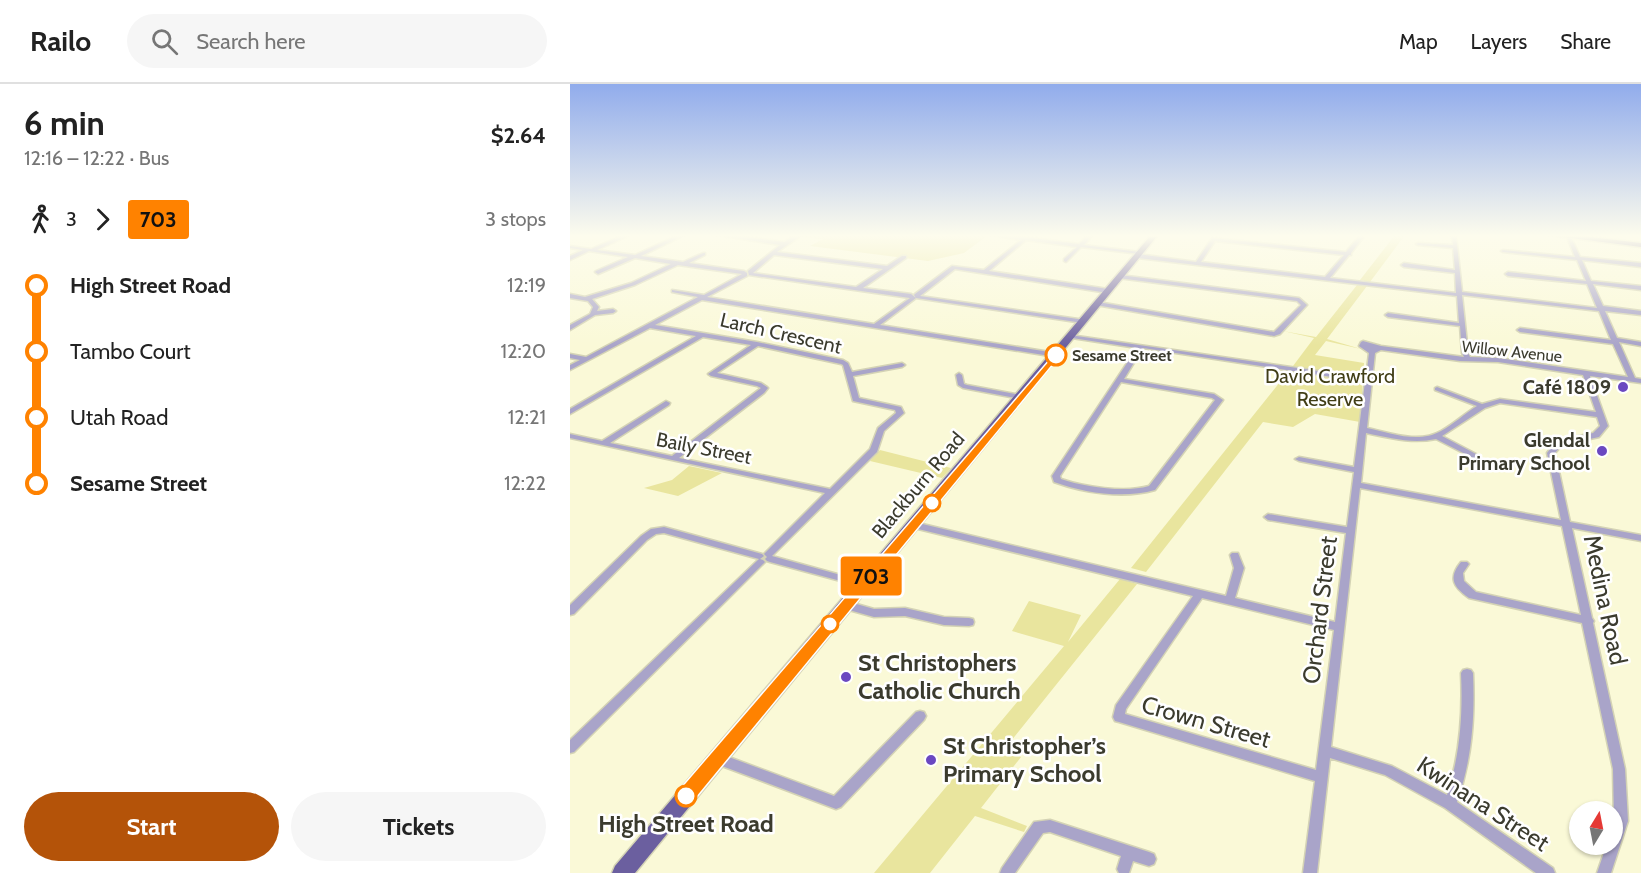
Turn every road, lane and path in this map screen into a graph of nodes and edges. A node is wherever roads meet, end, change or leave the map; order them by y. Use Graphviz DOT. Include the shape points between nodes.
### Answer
graph roads {
  1 [pos="661,272"];
  2 [pos="739,272"];
  3 [pos="883,272"];
  4 [pos="948,272"];
  5 [pos="985,272"];
  6 [pos="1124,272"];
  7 [pos="1275,272"];
  8 [pos="1333,272"];
  9 [pos="1458,272"];
  10 [pos="1585,272"];
  11 [pos="747,273"];
  12 [pos="1508,274"];
  13 [pos="1120,277"];
  14 [pos="1327,278"];
  15 [pos="1589,282"];
  16 [pos="1641,288"];
  17 [pos="857,289"];
  18 [pos="674,291"];
  19 [pos="1108,291"];
  20 [pos="1459,294"];
  21 [pos="570,296"];
  22 [pos="702,297"];
  23 [pos="915,297"];
  24 [pos="586,299"];
  25 [pos="1098,304"];
  26 [pos="1601,309"];
  27 [pos="613,311"];
  28 [pos="595,313"];
  29 [pos="1641,313"];
  30 [pos="1388,315"];
  31 [pos="1083,321"];
  32 [pos="876,325"];
  33 [pos="1462,325"];
  34 [pos="649,326"];
  35 [pos="570,328"];
  36 [pos="1520,330"];
  37 [pos="702,334"];
  38 [pos="1072,336"];
  39 [pos="1616,341"];
  40 [pos="757,344"];
  41 [pos="1641,344"];
  42 [pos="1141,347"];
  43 [pos="1376,350"];
  44 [pos="1056,355"];
  45 [pos="570,356"];
  46 [pos="586,359"];
  47 [pos="1468,359"];
  48 [pos="902,365"];
  49 [pos="570,368"];
  50 [pos="1586,373"];
  51 [pos="849,375"];
  52 [pos="959,375"];
  53 [pos="1632,379"];
  54 [pos="1119,380"];
  55 [pos="1368,380"];
  56 [pos="1641,381"];
  57 [pos="1437,389"];
  58 [pos="1021,397"];
  59 [pos="666,403"];
  60 [pos="1482,406"];
  61 [pos="570,412"];
  62 [pos="1600,415"];
  63 [pos="1363,430"];
  64 [pos="570,436"];
  65 [pos="1436,436"];
  66 [pos="603,444"];
  67 [pos="1473,456"];
  68 [pos="675,457"];
  69 [pos="1299,459"];
  70 [pos="1358,470"];
  71 [pos="1357,485"];
  72 [pos="832,492"];
  73 [pos="1268,517"];
  74 [pos="1568,524"];
  75 [pos="914,525"];
  76 [pos="1351,531"];
  77 [pos="1641,538"];
  78 [pos="1235,555"];
  79 [pos="765,558"];
  80 [pos="1464,564"];
  81 [pos="863,584"];
  82 [pos="1200,593"];
  83 [pos="1230,600"];
  84 [pos="846,605"];
  85 [pos="570,611"];
  86 [pos="1589,621"];
  87 [pos="969,622"];
  88 [pos="1339,627"];
  89 [pos="1467,673"];
  90 [pos="920,716"];
  91 [pos="570,748"];
  92 [pos="1325,751"];
  93 [pos="717,759"];
  94 [pos="1321,777"];
  95 [pos="1450,804"];
  96 [pos="1129,852"];
  97 [pos="1149,859"];
  98 [pos="1124,869"];
  99 [pos="622,873"];
  100 [pos="1007,873"];
  101 [pos="1310,873"];
  102 [pos="1548,873"];
  103 [pos="1604,873"];
  1 -- 24 [label="street"];
  2 -- 11 [label="street"];
  3 -- 17 [label="street"];
  4 -- 23 [label="street"];
  5 -- 19 [label="street"];
  6 -- 13 [label="main road, Blackburn Road"];
  7 -- 14 [label="street"];
  8 -- 14 [label="street"];
  9 -- 20 [label="street"];
  10 -- 15 [label="street"];
  11 -- 17 [label="street"];
  11 -- 22 [label="street"];
  12 -- 15 [label="street"];
  13 -- 19 [label="main road, Blackburn Road"];
  13 -- 25 [label="street" via="1299,300 1304,305 1274,334"];
  14 -- 20 [label="street"];
  15 -- 16 [label="street"];
  15 -- 26 [label="street"];
  17 -- 23 [label="street"];
  18 -- 22 [label="street"];
  19 -- 25 [label="main road, Blackburn Road"];
  20 -- 26 [label="street"];
  20 -- 33 [label="street"];
  21 -- 24 [label="street"];
  22 -- 32 [label="street"];
  22 -- 34 [label="street"];
  23 -- 31 [label="street"];
  23 -- 32 [label="street"];
  24 -- 28 [label="street" via="596,305"];
  25 -- 31 [label="main road, Blackburn Road"];
  26 -- 29 [label="street"];
  26 -- 39 [label="street"];
  27 -- 28 [label="street"];
  28 -- 35 [label="street"];
  30 -- 33 [label="street"];
  31 -- 38 [label="main road, Blackburn Road"];
  32 -- 44 [label="street"];
  33 -- 47 [label="street"];
  34 -- 37 [label="street, Larch Crescent"];
  34 -- 46 [label="street"];
  36 -- 39 [label="street"];
  37 -- 40 [label="street, Larch Crescent"];
  37 -- 61 [label="street"];
  38 -- 42 [label="street"];
  38 -- 44 [label="main road, Blackburn Road"];
  39 -- 41 [label="street"];
  39 -- 53 [label="street"];
  40 -- 51 [label="street, Larch Crescent" via="843,362"];
  40 -- 68 [label="street" via="711,374 765,388"];
  42 -- 54 [label="street"];
  42 -- 55 [label="street"];
  43 -- 47 [label="street, Willow Avenue"];
  43 -- 55 [label="street, Orchard Street"];
  44 -- 58 [label="main road, Blackburn Road"];
  45 -- 46 [label="street"];
  46 -- 49 [label="street"];
  47 -- 50 [label="street, Willow Avenue"];
  48 -- 51 [label="street"];
  50 -- 53 [label="street, Willow Avenue"];
  50 -- 62 [label="street"];
  51 -- 72 [label="street, Larch Crescent" via="856,399 898,409 900,413 881,430 874,450"];
  52 -- 58 [label="street" via="961,386"];
  53 -- 56 [label="street, Willow Avenue"];
  54 -- 54 [label="street" via="1219,400 1152,488 1131,492 1057,480"];
  55 -- 63 [label="street, Orchard Street"];
  57 -- 60 [label="street"];
  58 -- 75 [label="main road, Blackburn Road"];
  59 -- 66 [label="street"];
  60 -- 62 [label="street" via="1492,401 1512,401"];
  60 -- 65 [label="street"];
  62 -- 74 [label="street, Medina Road" via="1604,426 1600,433 1559,443 1551,453"];
  63 -- 65 [label="street" via="1412,439"];
  63 -- 70 [label="street, Orchard Street"];
  64 -- 66 [label="street, Baily Street"];
  65 -- 67 [label="street"];
  66 -- 68 [label="street, Baily Street"];
  68 -- 72 [label="street, Baily Street"];
  69 -- 70 [label="street"];
  70 -- 71 [label="street, Orchard Street"];
  71 -- 74 [label="street"];
  71 -- 76 [label="street, Orchard Street"];
  72 -- 79 [label="street, Larch Crescent"];
  73 -- 76 [label="street"];
  74 -- 77 [label="street"];
  74 -- 86 [label="street, Medina Road"];
  75 -- 81 [label="main road, Blackburn Road"];
  75 -- 82 [label="street"];
  76 -- 88 [label="street, Orchard Street"];
  78 -- 83 [label="street" via="1239,568"];
  79 -- 81 [label="street"];
  79 -- 85 [label="street" via="664,530 654,531"];
  79 -- 91 [label="street, Larch Crescent"];
  80 -- 86 [label="street" via="1457,577 1459,584 1473,595"];
  81 -- 84 [label="main road, Blackburn Road"];
  82 -- 83 [label="street"];
  82 -- 94 [label="street, Crown Street" via="1120,708 1119,717"];
  83 -- 88 [label="street"];
  84 -- 87 [label="street" via="874,613 905,612"];
  84 -- 93 [label="main road, Blackburn Road"];
  86 -- 103 [label="street, Medina Road" via="1619,769 1621,821"];
  88 -- 92 [label="street, Orchard Street"];
  89 -- 95 [label="street" via="1468,735 1462,773"];
  90 -- 93 [label="street" via="836,802"];
  92 -- 94 [label="street, Orchard Street"];
  92 -- 95 [label="street, Kwinana Street" via="1388,770"];
  93 -- 99 [label="main road, Blackburn Road"];
  94 -- 101 [label="street, Orchard Street"];
  95 -- 102 [label="street, Kwinana Street"];
  96 -- 97 [label="street"];
  96 -- 98 [label="street"];
  96 -- 100 [label="street" via="1050,826 1039,827"];
}
